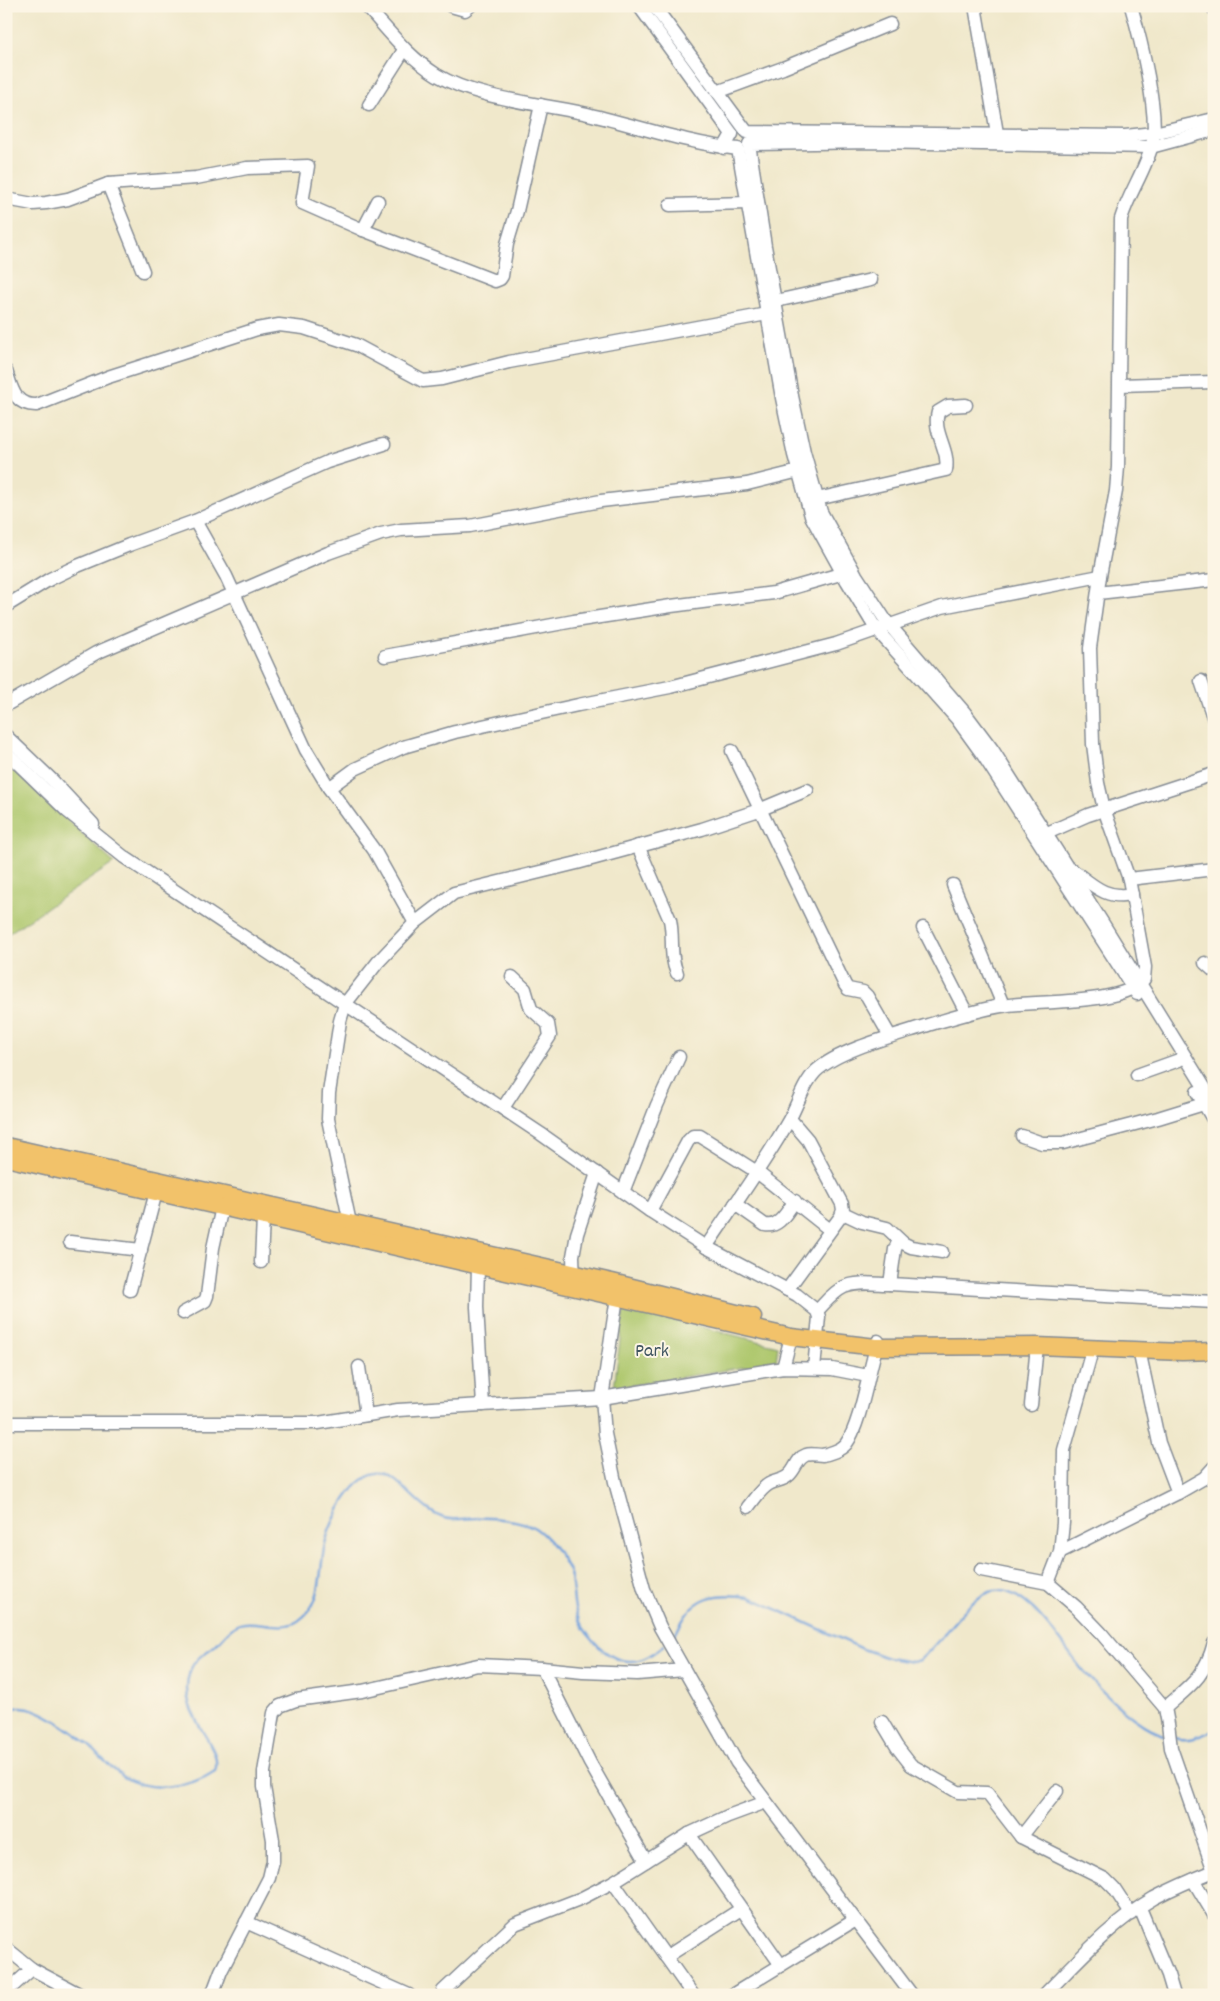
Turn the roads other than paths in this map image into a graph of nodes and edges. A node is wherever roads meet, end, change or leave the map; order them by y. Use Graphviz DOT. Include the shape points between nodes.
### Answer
graph roads {
  1 [pos="366,6"];
  2 [pos="451,6"];
  3 [pos="470,6"];
  4 [pos="975,6"];
  5 [pos="1131,6"];
  6 [pos="650,8"];
  7 [pos="890,24"];
  8 [pos="404,50"];
  9 [pos="718,92"];
  10 [pos="369,105"];
  11 [pos="541,105"];
  12 [pos="1214,119"];
  13 [pos="1214,130"];
  14 [pos="998,133"];
  15 [pos="732,134"];
  16 [pos="1154,134"];
  17 [pos="745,142"];
  18 [pos="1152,146"];
  19 [pos="724,148"];
  20 [pos="108,184"];
  21 [pos="6,199"];
  22 [pos="378,201"];
  23 [pos="748,203"];
  24 [pos="670,205"];
  25 [pos="363,230"];
  26 [pos="143,270"];
  27 [pos="871,280"];
  28 [pos="776,300"];
  29 [pos="767,314"];
  30 [pos="6,370"];
  31 [pos="1214,382"];
  32 [pos="1120,385"];
  33 [pos="966,405"];
  34 [pos="384,444"];
  35 [pos="799,471"];
  36 [pos="817,499"];
  37 [pos="195,521"];
  38 [pos="848,572"];
  39 [pos="1100,576"];
  40 [pos="1214,580"];
  41 [pos="1098,593"];
  42 [pos="234,594"];
  43 [pos="6,606"];
  44 [pos="889,624"];
  45 [pos="876,629"];
  46 [pos="385,656"];
  47 [pos="1201,681"];
  48 [pos="6,705"];
  49 [pos="1214,720"];
  50 [pos="6,736"];
  51 [pos="732,751"];
  52 [pos="6,752"];
  53 [pos="1214,774"];
  54 [pos="329,788"];
  55 [pos="807,790"];
  56 [pos="759,810"];
  57 [pos="1104,810"];
  58 [pos="1040,836"];
  59 [pos="638,846"];
  60 [pos="124,857"];
  61 [pos="1065,864"];
  62 [pos="1214,869"];
  63 [pos="1129,879"];
  64 [pos="953,886"];
  65 [pos="1132,894"];
  66 [pos="415,923"];
  67 [pos="923,928"];
  68 [pos="1142,950"];
  69 [pos="1119,958"];
  70 [pos="677,973"];
  71 [pos="512,977"];
  72 [pos="1137,986"];
  73 [pos="346,1004"];
  74 [pos="1002,1005"];
  75 [pos="967,1014"];
  76 [pos="890,1036"];
  77 [pos="679,1057"];
  78 [pos="1179,1060"];
  79 [pos="1137,1074"];
  80 [pos="1210,1103"];
  81 [pos="503,1108"];
  82 [pos="790,1119"];
  83 [pos="1214,1121"];
  84 [pos="1022,1136"];
  85 [pos="6,1146"];
  86 [pos="6,1158"];
  87 [pos="757,1172"];
  88 [pos="597,1173"];
  89 [pos="156,1192"];
  90 [pos="623,1192"];
  91 [pos="795,1201"];
  92 [pos="735,1204"];
  93 [pos="222,1207"];
  94 [pos="650,1211"];
  95 [pos="843,1213"];
  96 [pos="263,1217"];
  97 [pos="349,1230"];
  98 [pos="830,1230"];
  99 [pos="899,1240"];
  100 [pos="70,1242"];
  101 [pos="706,1247"];
  102 [pos="141,1250"];
  103 [pos="942,1252"];
  104 [pos="261,1262"];
  105 [pos="478,1266"];
  106 [pos="574,1281"];
  107 [pos="890,1284"];
  108 [pos="130,1290"];
  109 [pos="787,1290"];
  110 [pos="617,1297"];
  111 [pos="1214,1302"];
  112 [pos="817,1311"];
  113 [pos="183,1313"];
  114 [pos="817,1336"];
  115 [pos="791,1337"];
  116 [pos="877,1344"];
  117 [pos="1037,1346"];
  118 [pos="1093,1347"];
  119 [pos="1139,1350"];
  120 [pos="1214,1351"];
  121 [pos="359,1368"];
  122 [pos="783,1368"];
  123 [pos="814,1368"];
  124 [pos="868,1376"];
  125 [pos="602,1398"];
  126 [pos="482,1405"];
  127 [pos="1031,1405"];
  128 [pos="366,1415"];
  129 [pos="6,1424"];
  130 [pos="1212,1472"];
  131 [pos="1178,1493"];
  132 [pos="748,1508"];
  133 [pos="1060,1552"];
  134 [pos="981,1570"];
  135 [pos="1048,1583"];
  136 [pos="1214,1643"];
  137 [pos="542,1668"];
  138 [pos="684,1670"];
  139 [pos="1164,1708"];
  140 [pos="882,1722"];
  141 [pos="1057,1792"];
  142 [pos="766,1802"];
  143 [pos="689,1834"];
  144 [pos="1021,1837"];
  145 [pos="646,1861"];
  146 [pos="1214,1871"];
  147 [pos="1193,1880"];
  148 [pos="613,1882"];
  149 [pos="741,1908"];
  150 [pos="1136,1911"];
  151 [pos="1214,1915"];
  152 [pos="854,1920"];
  153 [pos="246,1922"];
  154 [pos="6,1948"];
  155 [pos="666,1957"];
  156 [pos="780,1965"];
  157 [pos="32,1969"];
  158 [pos="6,1992"];
  159 [pos="81,1995"];
  160 [pos="212,1995"];
  161 [pos="409,1995"];
  162 [pos="442,1995"];
  163 [pos="693,1995"];
  164 [pos="732,1995"];
  165 [pos="912,1995"];
  166 [pos="1044,1995"];
  167 [pos="1174,1995"];
  1 -- 8 [label="street"];
  2 -- 3 [label="street" via="465,10"];
  4 -- 14 [label="street"];
  5 -- 16 [label="street" via="1154,115"];
  6 -- 9 [label="street"];
  6 -- 15 [label="street"];
  7 -- 9 [label="street"];
  8 -- 10 [label="street"];
  8 -- 11 [label="street" via="456,84"];
  9 -- 17 [label="street"];
  11 -- 19 [label="street"];
  11 -- 25 [label="street" via="500,280 487,279"];
  12 -- 16 [label="street"];
  13 -- 18 [label="street"];
  14 -- 16 [label="street"];
  14 -- 17 [label="street"];
  15 -- 17 [label="street" via="737,129"];
  15 -- 19 [label="street"];
  16 -- 18 [label="street"];
  17 -- 18 [label="street"];
  17 -- 19 [label="street"];
  17 -- 23 [label="street"];
  17 -- 28 [label="street"];
  18 -- 32 [label="street" via="1121,219"];
  20 -- 21 [label="street" via="57,202 33,204"];
  20 -- 25 [label="street" via="196,178 247,168 308,166 302,203"];
  20 -- 26 [label="street"];
  22 -- 25 [label="street"];
  23 -- 24 [label="street"];
  23 -- 29 [label="street"];
  27 -- 28 [label="street"];
  28 -- 36 [label="street" via="792,396"];
  29 -- 30 [label="street" via="510,362 442,379 423,380 356,345 304,328 279,325 257,329 108,377 36,405 28,405 17,398"];
  29 -- 35 [label="street"];
  31 -- 32 [label="street"];
  32 -- 39 [label="street" via="1116,491"];
  33 -- 36 [label="street" via="948,406 938,412 936,425 947,459 946,470"];
  34 -- 37 [label="street" via="327,462"];
  35 -- 38 [label="street" via="811,516"];
  35 -- 42 [label="street" via="746,484 582,504 470,526 381,534"];
  36 -- 38 [label="street"];
  37 -- 42 [label="street"];
  37 -- 43 [label="street" via="76,567"];
  38 -- 44 [label="street"];
  38 -- 45 [label="street"];
  38 -- 46 [label="street" via="774,594 574,621"];
  39 -- 41 [label="street"];
  39 -- 44 [label="street" via="942,607"];
  40 -- 41 [label="street"];
  41 -- 57 [label="street" via="1090,648 1090,674 1093,744"];
  42 -- 48 [label="street" via="96,653"];
  42 -- 54 [label="street" via="306,750"];
  44 -- 45 [label="street"];
  44 -- 58 [label="street" via="992,749"];
  45 -- 54 [label="street" via="836,644 670,687 578,704 403,747 354,770"];
  45 -- 58 [label="street" via="957,719"];
  47 -- 49 [label="street"];
  50 -- 60 [label="street"];
  51 -- 56 [label="street"];
  52 -- 60 [label="street" via="67,811"];
  53 -- 57 [label="street"];
  54 -- 66 [label="street" via="374,850"];
  55 -- 56 [label="street"];
  56 -- 59 [label="street"];
  56 -- 76 [label="street" via="845,985 867,996"];
  57 -- 58 [label="street"];
  57 -- 63 [label="street"];
  58 -- 61 [label="street"];
  58 -- 69 [label="street"];
  59 -- 66 [label="street" via="454,892"];
  59 -- 70 [label="street" via="670,920 672,958"];
  60 -- 73 [label="street"];
  61 -- 65 [label="street" via="1107,893 1120,897"];
  61 -- 69 [label="street"];
  62 -- 63 [label="street"];
  63 -- 65 [label="street"];
  64 -- 74 [label="street"];
  65 -- 68 [label="street"];
  66 -- 73 [label="street" via="378,962"];
  67 -- 75 [label="street"];
  68 -- 69 [label="street"];
  68 -- 72 [label="street" via="1144,979"];
  69 -- 72 [label="street"];
  71 -- 81 [label="street" via="525,989 531,1009 548,1024 550,1036"];
  72 -- 74 [label="street" via="1092,999"];
  72 -- 78 [label="street"];
  72 -- 80 [label="street"];
  73 -- 81 [label="street"];
  73 -- 97 [label="street" via="340,1021 328,1119"];
  74 -- 75 [label="street"];
  75 -- 76 [label="street"];
  76 -- 82 [label="street" via="851,1051 817,1071"];
  77 -- 90 [label="street"];
  78 -- 79 [label="street"];
  78 -- 80 [label="street"];
  80 -- 83 [label="street"];
  80 -- 84 [label="street" via="1063,1143 1042,1143"];
  81 -- 88 [label="street"];
  82 -- 87 [label="street"];
  82 -- 95 [label="street" via="808,1140 842,1204"];
  85 -- 97 [label="main road"];
  86 -- 89 [label="main road"];
  87 -- 91 [label="street"];
  87 -- 92 [label="street"];
  87 -- 94 [label="street" via="703,1136 693,1136"];
  88 -- 90 [label="street"];
  88 -- 106 [label="street" via="572,1256"];
  89 -- 93 [label="main road"];
  89 -- 102 [label="street"];
  90 -- 94 [label="street"];
  91 -- 92 [label="street" via="779,1222 771,1226"];
  91 -- 98 [label="street"];
  92 -- 101 [label="street"];
  93 -- 96 [label="main road"];
  93 -- 113 [label="street" via="207,1296 205,1301"];
  94 -- 101 [label="street"];
  95 -- 98 [label="street"];
  95 -- 99 [label="street" via="886,1228"];
  96 -- 97 [label="main road"];
  96 -- 104 [label="street"];
  97 -- 105 [label="main road"];
  97 -- 106 [label="main road"];
  98 -- 109 [label="street"];
  99 -- 103 [label="street" via="911,1247"];
  99 -- 107 [label="street"];
  100 -- 102 [label="street"];
  101 -- 109 [label="street"];
  102 -- 108 [label="street"];
  105 -- 106 [label="main road"];
  105 -- 126 [label="street"];
  106 -- 110 [label="main road"];
  106 -- 114 [label="main road"];
  107 -- 111 [label="street"];
  107 -- 112 [label="street" via="844,1287"];
  109 -- 112 [label="street"];
  110 -- 115 [label="main road"];
  110 -- 125 [label="street"];
  112 -- 114 [label="street"];
  114 -- 115 [label="main road"];
  114 -- 116 [label="main road"];
  114 -- 123 [label="street"];
  115 -- 122 [label="street"];
  116 -- 117 [label="main road" via="905,1347"];
  116 -- 124 [label="street"];
  117 -- 118 [label="main road"];
  117 -- 127 [label="street"];
  118 -- 119 [label="main road"];
  118 -- 133 [label="street" via="1064,1450"];
  119 -- 120 [label="main road"];
  119 -- 131 [label="street" via="1159,1443"];
  121 -- 128 [label="street"];
  122 -- 123 [label="street"];
  122 -- 125 [label="street"];
  123 -- 124 [label="street"];
  124 -- 132 [label="street" via="856,1420 844,1446 822,1455 807,1455 783,1480 763,1488"];
  125 -- 126 [label="street"];
  125 -- 138 [label="street" via="617,1492 644,1588 660,1627"];
  126 -- 128 [label="street"];
  128 -- 129 [label="street" via="318,1423"];
  130 -- 131 [label="street"];
  131 -- 133 [label="street"];
  133 -- 135 [label="street"];
  134 -- 135 [label="street"];
  135 -- 139 [label="street" via="1101,1633"];
  136 -- 139 [label="street" via="1201,1674"];
  137 -- 138 [label="street" via="637,1674"];
  137 -- 145 [label="street" via="590,1763"];
  137 -- 153 [label="street" via="478,1665 407,1682 296,1700 280,1706 274,1713 264,1772 273,1861 269,1878"];
  138 -- 142 [label="street" via="737,1763"];
  139 -- 146 [label="street" via="1171,1748"];
  140 -- 144 [label="street" via="911,1766 958,1792 987,1793"];
  141 -- 144 [label="street"];
  142 -- 143 [label="street"];
  142 -- 152 [label="street"];
  143 -- 145 [label="street"];
  143 -- 149 [label="street"];
  144 -- 150 [label="street" via="1105,1879"];
  145 -- 148 [label="street"];
  146 -- 147 [label="street"];
  147 -- 150 [label="street" via="1154,1898"];
  147 -- 151 [label="street"];
  148 -- 155 [label="street"];
  148 -- 162 [label="street" via="564,1907 515,1924"];
  149 -- 155 [label="street"];
  149 -- 156 [label="street"];
  150 -- 166 [label="street"];
  150 -- 167 [label="street" via="1168,1975"];
  152 -- 156 [label="street"];
  152 -- 165 [label="street"];
  153 -- 160 [label="street"];
  153 -- 161 [label="street"];
  154 -- 157 [label="street"];
  155 -- 163 [label="street"];
  156 -- 164 [label="street"];
  157 -- 158 [label="street"];
  157 -- 159 [label="street"];
}
